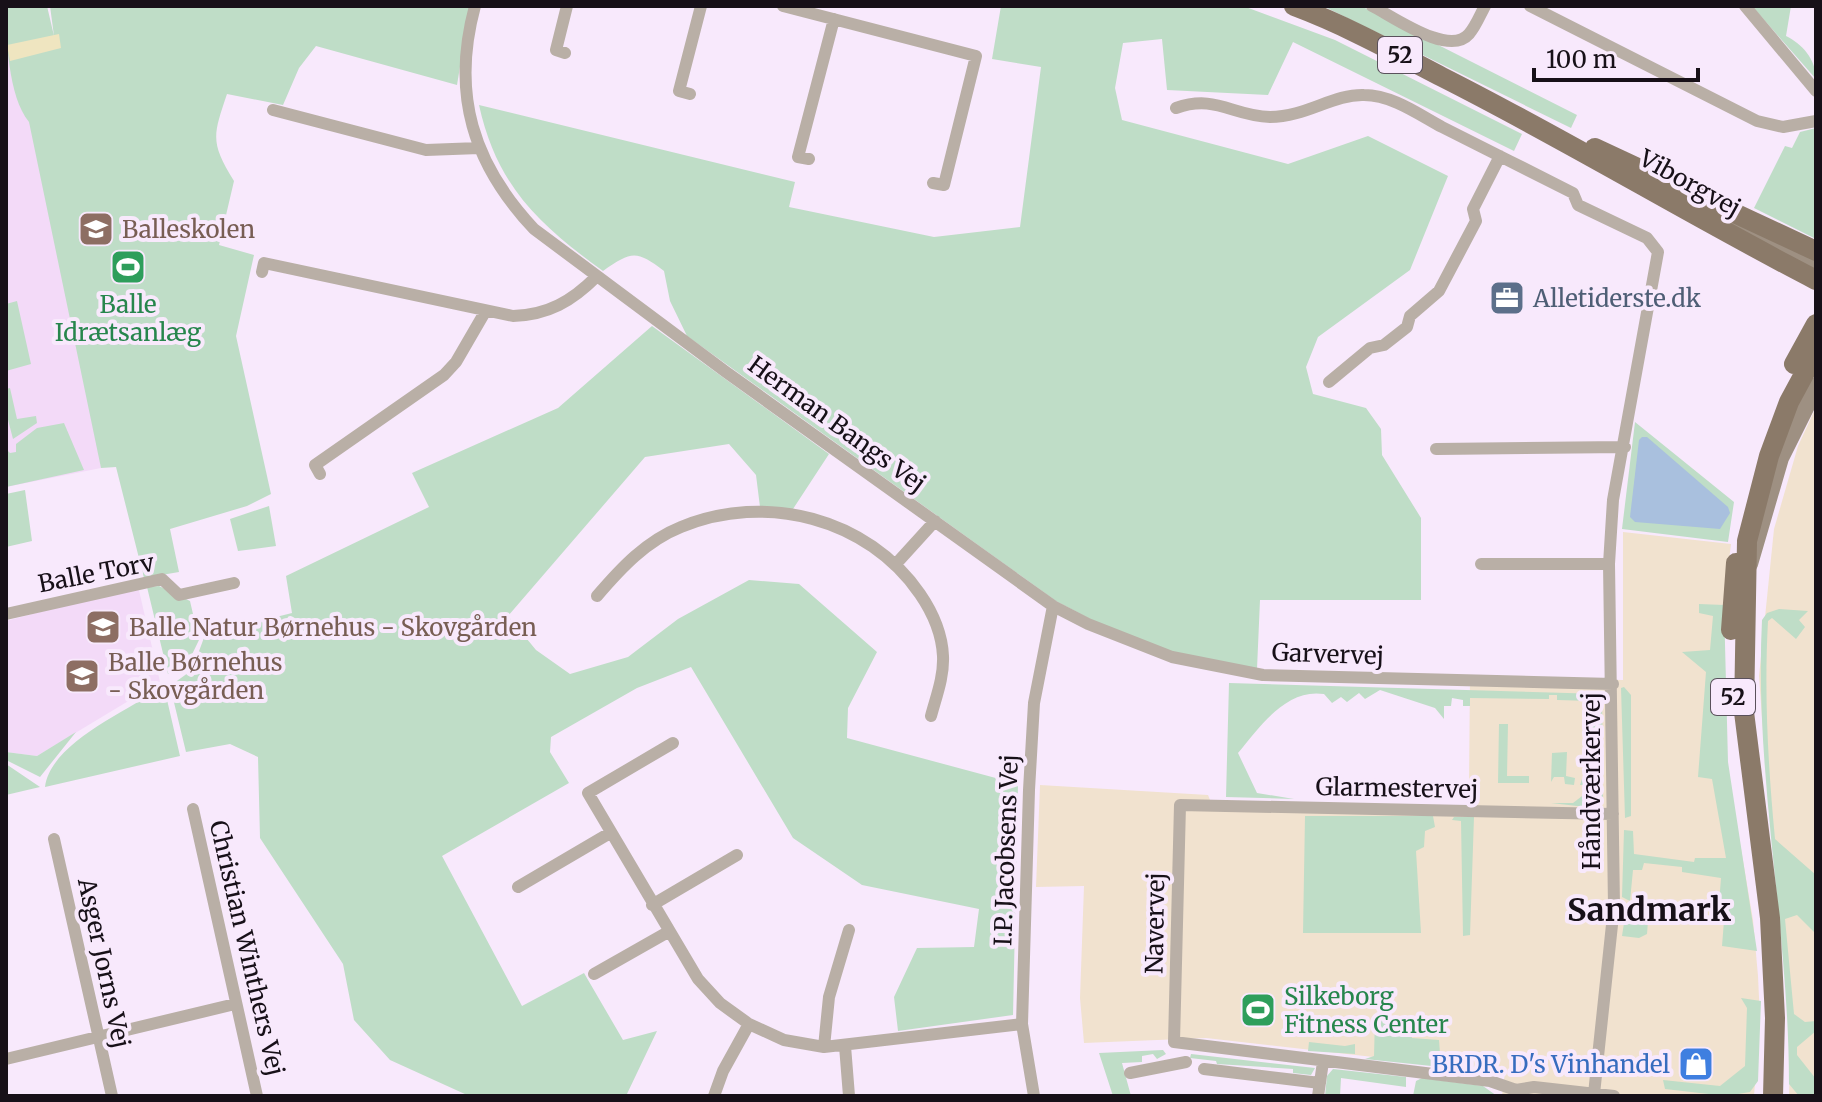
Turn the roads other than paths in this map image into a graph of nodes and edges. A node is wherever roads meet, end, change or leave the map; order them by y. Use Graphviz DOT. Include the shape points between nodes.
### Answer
graph roads {
  1 [pos="475,6"];
  2 [pos="567,6"];
  3 [pos="701,6"];
  4 [pos="783,6"];
  5 [pos="1294,6"];
  6 [pos="1372,6"];
  7 [pos="1485,6"];
  8 [pos="1530,6"];
  9 [pos="1745,6"];
  10 [pos="834,19"];
  11 [pos="565,53"];
  12 [pos="1816,91"];
  13 [pos="690,94"];
  14 [pos="1176,108"];
  15 [pos="273,110"];
  16 [pos="1816,121"];
  17 [pos="1541,127"];
  18 [pos="479,148"];
  19 [pos="1500,156"];
  20 [pos="809,159"];
  21 [pos="933,183"];
  22 [pos="1647,189"];
  23 [pos="1816,251"];
  24 [pos="1816,265"];
  25 [pos="262,272"];
  26 [pos="596,277"];
  27 [pos="1816,280"];
  28 [pos="485,312"];
  29 [pos="1816,324"];
  30 [pos="1816,352"];
  31 [pos="1329,382"];
  32 [pos="1816,386"];
  33 [pos="1625,447"];
  34 [pos="1436,449"];
  35 [pos="320,474"];
  36 [pos="935,521"];
  37 [pos="1481,564"];
  38 [pos="1609,564"];
  39 [pos="1749,564"];
  40 [pos="895,565"];
  41 [pos="234,583"];
  42 [pos="597,596"];
  43 [pos="1053,606"];
  44 [pos="6,614"];
  45 [pos="1613,684"];
  46 [pos="931,716"];
  47 [pos="673,743"];
  48 [pos="1180,805"];
  49 [pos="193,809"];
  50 [pos="1613,814"];
  51 [pos="610,833"];
  52 [pos="54,839"];
  53 [pos="737,855"];
  54 [pos="518,887"];
  55 [pos="652,905"];
  56 [pos="849,930"];
  57 [pos="668,932"];
  58 [pos="1771,943"];
  59 [pos="594,974"];
  60 [pos="235,1004"];
  61 [pos="749,1024"];
  62 [pos="1022,1024"];
  63 [pos="96,1037"];
  64 [pos="1174,1042"];
  65 [pos="845,1046"];
  66 [pos="824,1047"];
  67 [pos="6,1059"];
  68 [pos="1171,1062"];
  69 [pos="1186,1062"];
  70 [pos="1323,1062"];
  71 [pos="1204,1069"];
  72 [pos="1130,1073"];
  73 [pos="1319,1090"];
  74 [pos="1513,1093"];
  75 [pos="1594,1094"];
  76 [pos="112,1096"];
  77 [pos="257,1096"];
  78 [pos="714,1096"];
  79 [pos="849,1096"];
  80 [pos="1034,1096"];
  81 [pos="1614,1096"];
  82 [pos="1773,1096"];
  1 -- 18 [label="street, Herman Bangs Vej" via="465,85"];
  2 -- 11 [label="street" via="556,50"];
  3 -- 13 [label="street" via="679,91"];
  4 -- 10 [label="street"];
  5 -- 17 [label="main road, Viborgvej / 52"];
  6 -- 7 [label="street" via="1444,43 1469,34"];
  8 -- 16 [label="street" via="1757,121 1783,127"];
  9 -- 12 [label="street"];
  10 -- 20 [label="street" via="798,157"];
  10 -- 21 [label="street" via="976,56 944,185"];
  14 -- 19 [label="street, Håndværkervej" via="1212,102 1270,117 1311,111 1345,97 1382,96"];
  15 -- 18 [label="street" via="426,150"];
  17 -- 22 [label="main road, Viborgvej / 52"];
  17 -- 23 [label="main road, Viborgvej / 52" via="1636,165"];
  18 -- 26 [label="street, Herman Bangs Vej" via="508,201 534,229"];
  19 -- 31 [label="street" via="1473,209 1476,221 1439,291 1410,316 1407,327 1384,345 1370,348"];
  19 -- 33 [label="street, Håndværkervej" via="1573,193 1578,205 1647,238 1658,252"];
  22 -- 24 [label="main road" via="1671,193"];
  22 -- 27 [label="main road, Viborgvej / 52"];
  25 -- 28 [label="street" via="264,263"];
  26 -- 28 [label="street" via="579,293 534,316"];
  26 -- 36 [label="street, Herman Bangs Vej"];
  28 -- 35 [label="street" via="444,375 315,465"];
  29 -- 58 [label="main road, 52" via="1777,398 1759,451 1739,537 1732,598 1739,774"];
  30 -- 39 [label="main road" via="1789,402 1769,456 1747,541"];
  32 -- 39 [label="main road" via="1780,458"];
  33 -- 34 [label="street"];
  33 -- 38 [label="street, Håndværkervej" via="1613,500"];
  36 -- 40 [label="street"];
  36 -- 43 [label="street, Herman Bangs Vej"];
  37 -- 38 [label="street"];
  38 -- 45 [label="street, Håndværkervej"];
  39 -- 58 [label="main road, 52" via="1744,712"];
  40 -- 42 [label="street" via="871,545 812,517 746,511 691,524 651,544"];
  40 -- 46 [label="street" via="929,607 939,631 943,672"];
  41 -- 44 [label="street, Balle Torv" via="179,595 162,579"];
  43 -- 45 [label="street, Garvervej" via="1172,657 1263,675"];
  43 -- 62 [label="street, I.P. Jacobsens Vej" via="1034,703"];
  45 -- 50 [label="street, Håndværkervej"];
  47 -- 51 [label="street" via="588,793"];
  48 -- 50 [label="street, Glarmestervej"];
  48 -- 64 [label="street, Navervej"];
  49 -- 60 [label="street, Christian Winthers Vej"];
  50 -- 75 [label="street, Håndværkervej" via="1613,919"];
  51 -- 54 [label="street"];
  51 -- 55 [label="street"];
  52 -- 63 [label="street, Asger Jorns Vej"];
  53 -- 55 [label="street"];
  55 -- 57 [label="street"];
  56 -- 66 [label="street" via="829,997"];
  57 -- 59 [label="street"];
  57 -- 61 [label="street" via="712,995"];
  58 -- 82 [label="main road, 52"];
  60 -- 63 [label="street"];
  60 -- 77 [label="street, Christian Winthers Vej"];
  61 -- 66 [label="street" via="784,1040"];
  61 -- 78 [label="street"];
  62 -- 65 [label="street"];
  62 -- 80 [label="street, I.P. Jacobsens Vej"];
  63 -- 67 [label="street"];
  63 -- 76 [label="street, Asger Jorns Vej"];
  64 -- 68 [label="street, Navervej"];
  64 -- 70 [label="street"];
  65 -- 66 [label="street"];
  65 -- 79 [label="street"];
  68 -- 69 [label="street"];
  68 -- 72 [label="street"];
  70 -- 73 [label="street"];
  70 -- 74 [label="street" via="1490,1081"];
  71 -- 73 [label="street"];
  74 -- 75 [label="street" via="1534,1087"];
  75 -- 81 [label="street"];
}
